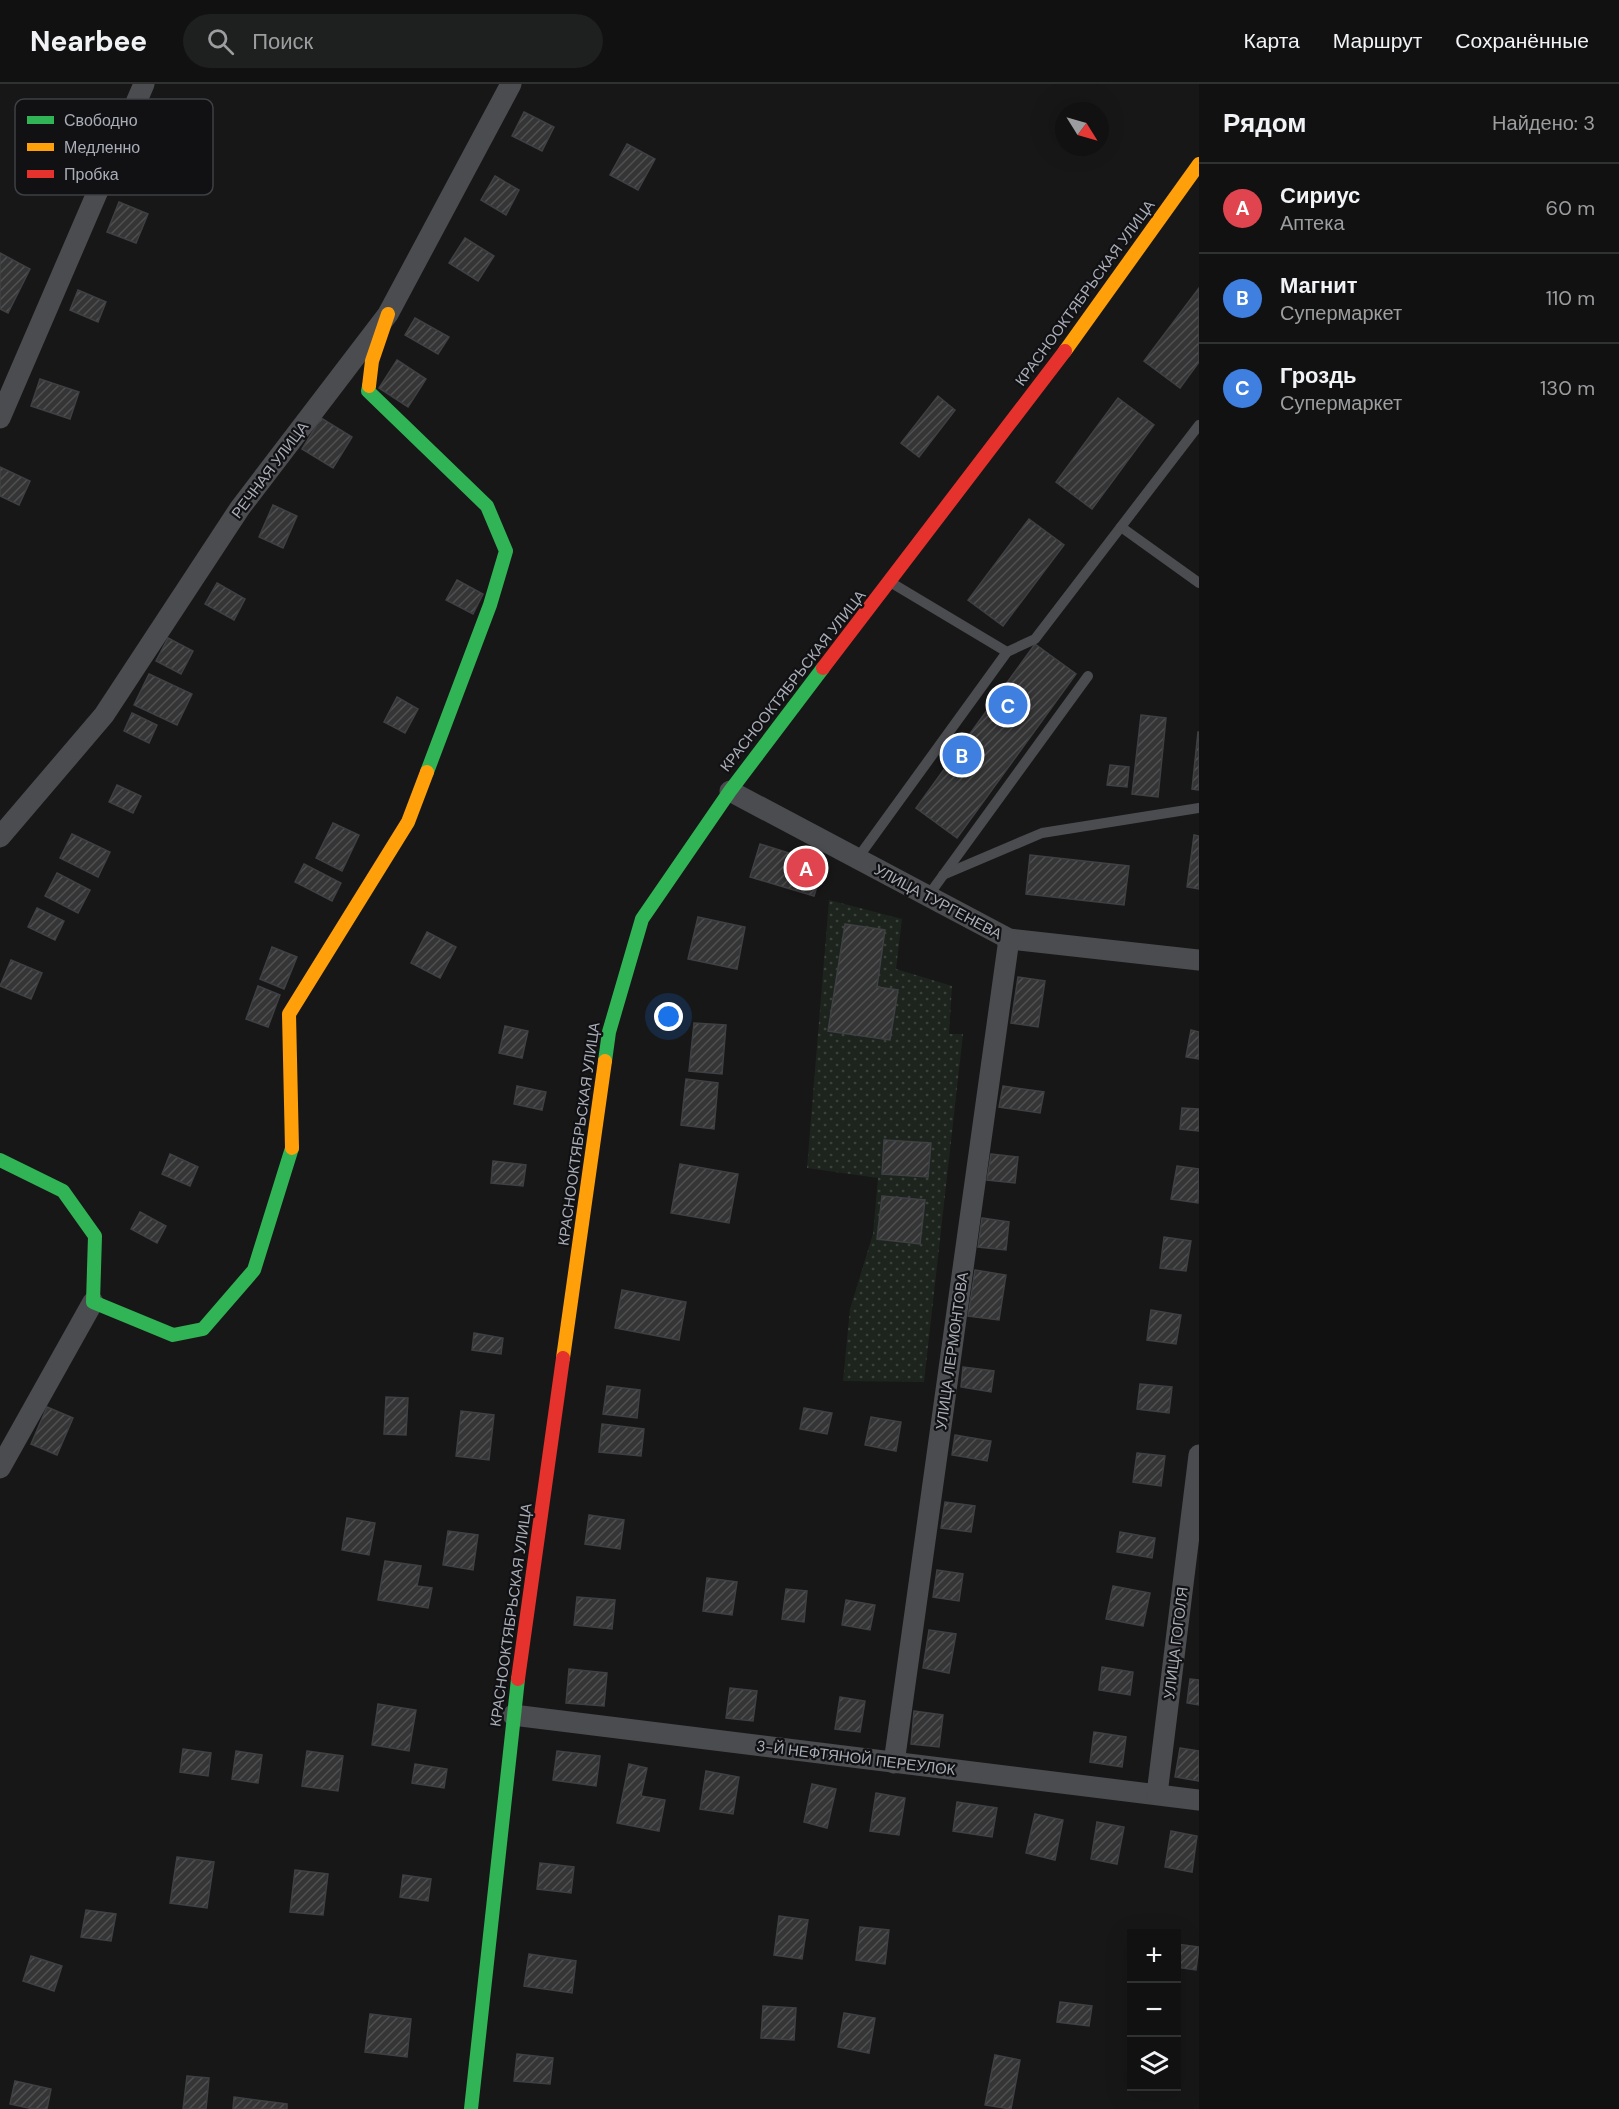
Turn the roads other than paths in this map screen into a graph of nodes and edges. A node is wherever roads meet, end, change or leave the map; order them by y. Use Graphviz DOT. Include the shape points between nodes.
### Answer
graph roads {
  1 [pos="144,84"];
  2 [pos="511,84"];
  3 [pos="138,99"];
  4 [pos="1199,164"];
  5 [pos="96,195"];
  6 [pos="388,314"];
  7 [pos="0,418"];
  8 [pos="1199,425"];
  9 [pos="1121,527"];
  10 [pos="890,582"];
  11 [pos="1199,583"];
  12 [pos="1007,652"];
  13 [pos="1088,676"];
  14 [pos="730,791"];
  15 [pos="1199,808"];
  16 [pos="0,837"];
  17 [pos="858,859"];
  18 [pos="943,875"];
  19 [pos="928,896"];
  20 [pos="1010,939"];
  21 [pos="1199,960"];
  22 [pos="0,1160"];
  23 [pos="93,1302"];
  24 [pos="1199,1455"];
  25 [pos="0,1468"];
  26 [pos="513,1715"];
  27 [pos="894,1763"];
  28 [pos="1157,1794"];
  29 [pos="1199,1800"];
  30 [pos="471,2109"];
  1 -- 3 [label="street"];
  2 -- 6 [label="street, РЕЧНАЯ УЛИЦА"];
  4 -- 10 [label="street, КРАСНООКТЯБРЬСКАЯ УЛИЦА"];
  5 -- 7 [label="street"];
  6 -- 16 [label="street, РЕЧНАЯ УЛИЦА" via="240,508 104,715"];
  6 -- 23 [label="street" via="372,361 368,391 487,506 506,551 490,605 408,822 289,1014 291,1148 254,1270 203,1329 172,1335"];
  8 -- 9 [label="lane"];
  9 -- 11 [label="lane"];
  9 -- 12 [label="lane" via="1035,639"];
  10 -- 12 [label="lane"];
  10 -- 14 [label="street, КРАСНООКТЯБРЬСКАЯ УЛИЦА"];
  12 -- 17 [label="lane"];
  13 -- 18 [label="lane"];
  14 -- 17 [label="street, УЛИЦА ТУРГЕНЕВА"];
  14 -- 26 [label="street, КРАСНООКТЯБРЬСКАЯ УЛИЦА" via="642,919 609,1032"];
  15 -- 18 [label="lane" via="1042,833"];
  17 -- 19 [label="street, УЛИЦА ТУРГЕНЕВА"];
  18 -- 19 [label="lane"];
  19 -- 20 [label="street, УЛИЦА ТУРГЕНЕВА"];
  20 -- 21 [label="street, УЛИЦА ТУРГЕНЕВА"];
  20 -- 27 [label="street, УЛИЦА ЛЕРМОНТОВА"];
  22 -- 23 [label="street" via="63,1191 95,1236"];
  23 -- 25 [label="street"];
  24 -- 28 [label="street, УЛИЦА ГОГОЛЯ"];
  26 -- 27 [label="street, 3-Й НЕФТЯНОЙ ПЕРЕУЛОК"];
  26 -- 30 [label="street, КРАСНООКТЯБРЬСКАЯ УЛИЦА"];
  27 -- 28 [label="street, 3-Й НЕФТЯНОЙ ПЕРЕУЛОК"];
  28 -- 29 [label="street, 3-Й НЕФТЯНОЙ ПЕРЕУЛОК"];
}
